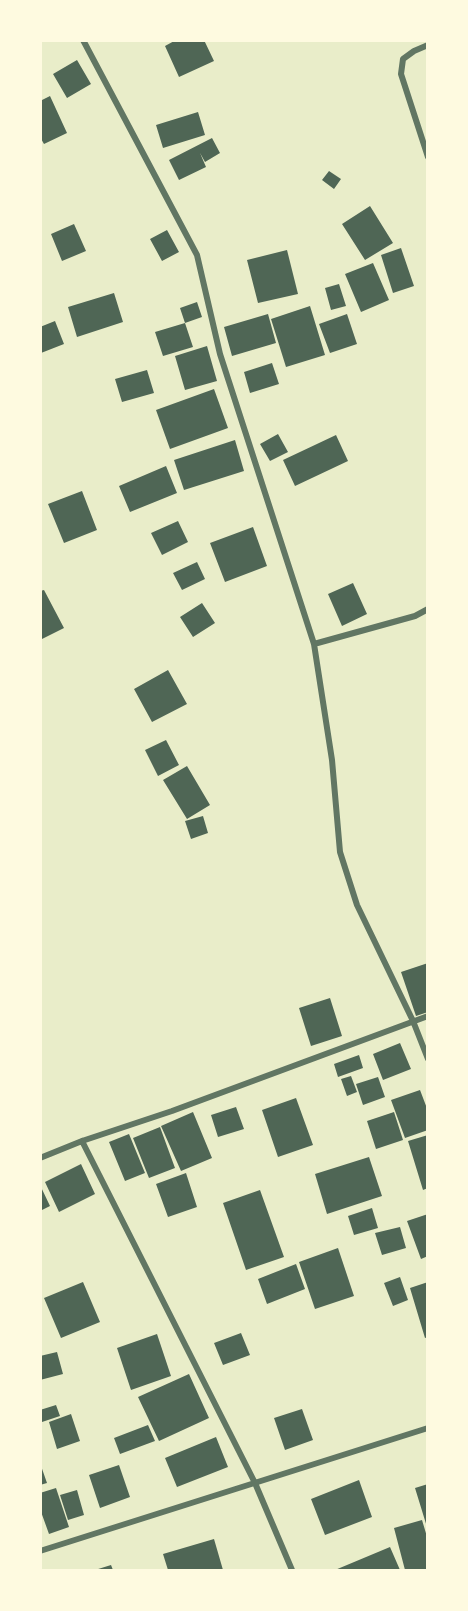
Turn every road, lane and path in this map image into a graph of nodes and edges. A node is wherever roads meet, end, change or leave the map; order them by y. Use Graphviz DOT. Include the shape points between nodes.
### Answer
graph roads {
  1 [pos="83,40"];
  2 [pos="428,45"];
  3 [pos="428,157"];
  4 [pos="428,609"];
  5 [pos="314,644"];
  6 [pos="428,1016"];
  7 [pos="413,1020"];
  8 [pos="428,1059"];
  9 [pos="82,1141"];
  10 [pos="40,1158"];
  11 [pos="428,1428"];
  12 [pos="255,1483"];
  13 [pos="40,1551"];
  14 [pos="292,1570"];
  1 -- 5 [label="street" via="197,255 220,354"];
  2 -- 3 [label="street" via="404,59 401,74"];
  4 -- 5 [label="street"];
  5 -- 7 [label="street" via="332,760 340,852 357,905"];
  6 -- 7 [label="street"];
  7 -- 8 [label="street"];
  7 -- 9 [label="street"];
  9 -- 10 [label="street"];
  9 -- 12 [label="street"];
  11 -- 12 [label="street"];
  12 -- 13 [label="street"];
  12 -- 14 [label="street"];
}
